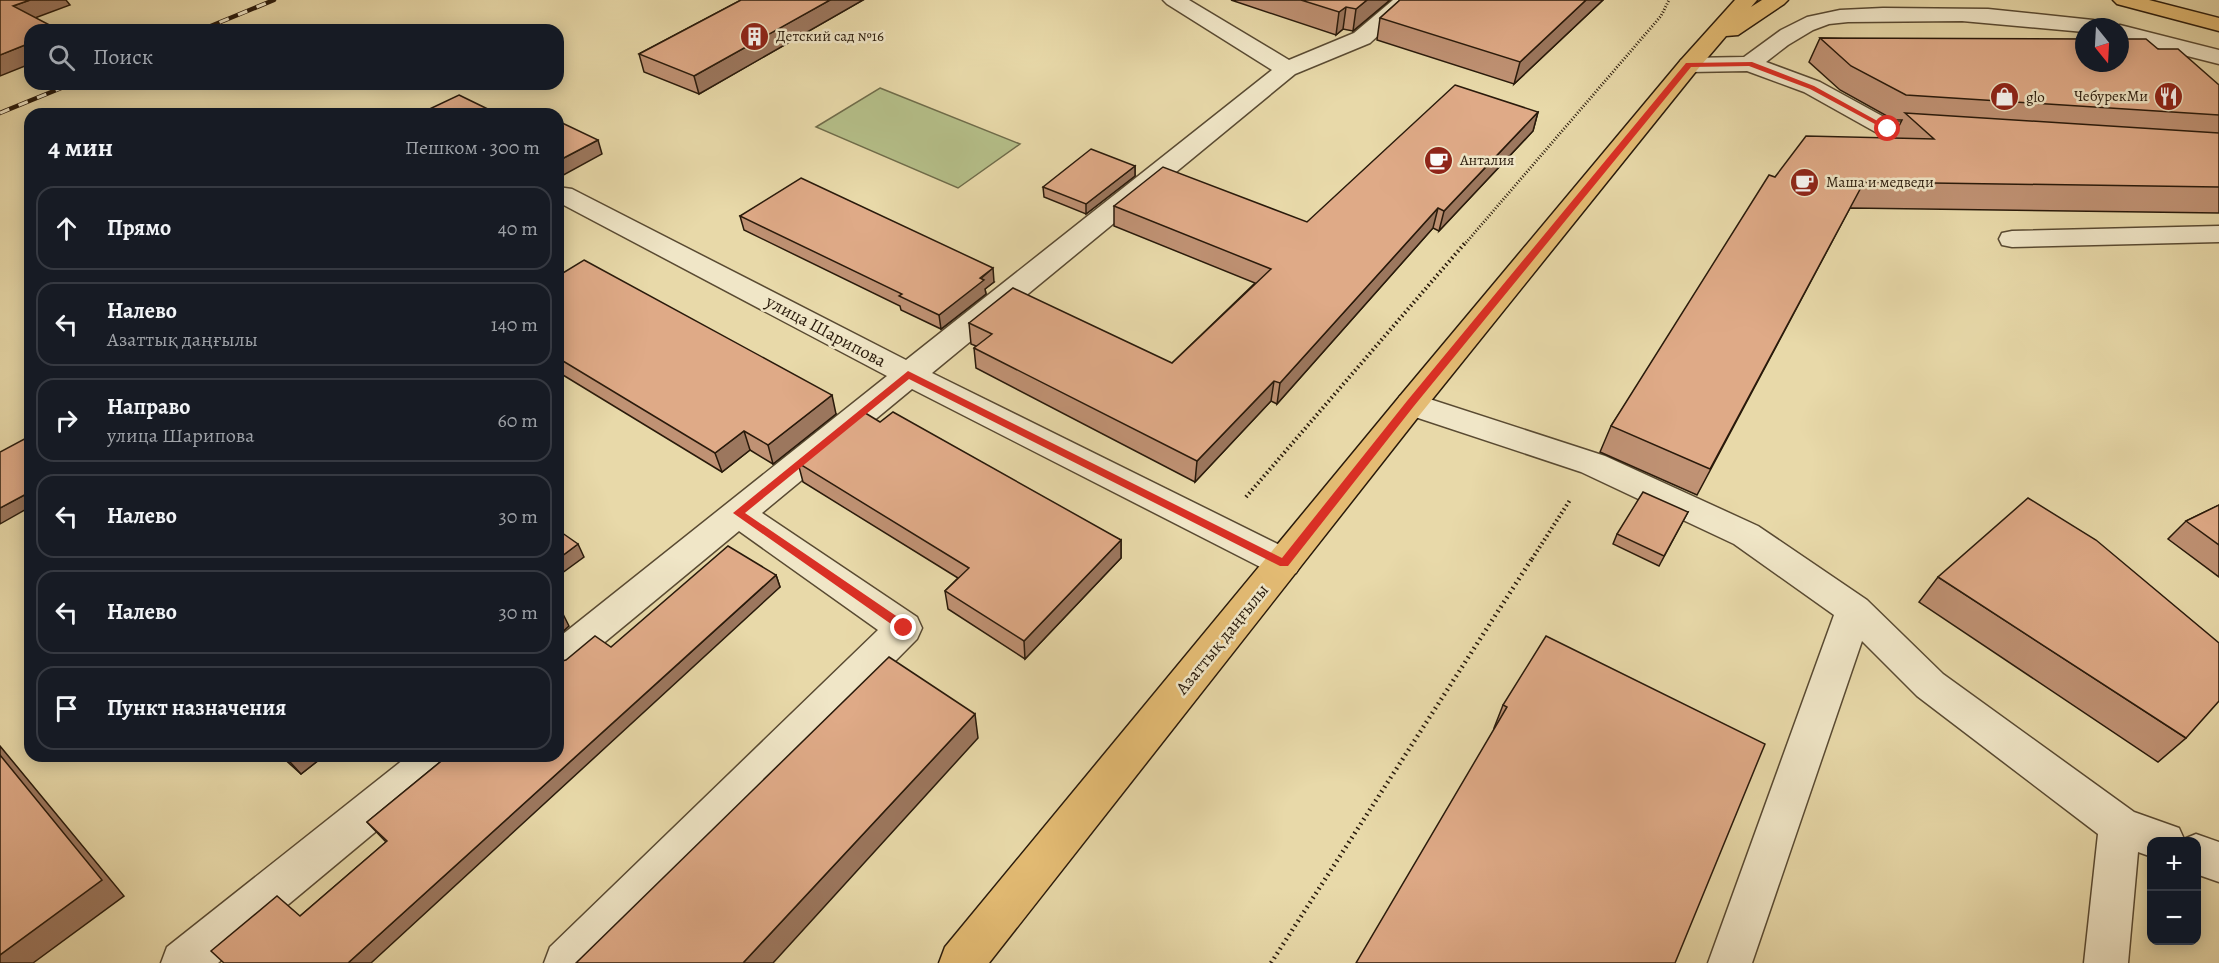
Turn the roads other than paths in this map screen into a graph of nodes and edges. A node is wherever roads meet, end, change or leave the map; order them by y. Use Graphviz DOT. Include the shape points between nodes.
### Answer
graph roads {
  1 [pos="1174,0"];
  2 [pos="1406,0"];
  3 [pos="1716,0"];
  4 [pos="1746,0"];
  5 [pos="1778,0"];
  6 [pos="2124,0"];
  7 [pos="2157,0"];
  8 [pos="2192,0"];
  9 [pos="2219,12"];
  10 [pos="2219,22"];
  11 [pos="2075,24"];
  12 [pos="2129,34"];
  13 [pos="1698,55"];
  14 [pos="2219,57"];
  15 [pos="1750,64"];
  16 [pos="1287,69"];
  17 [pos="1959,133"];
  18 [pos="564,195"];
  19 [pos="2219,234"];
  20 [pos="2012,238"];
  21 [pos="908,374"];
  22 [pos="1411,404"];
  23 [pos="738,513"];
  24 [pos="1284,563"];
  25 [pos="1854,610"];
  26 [pos="564,654"];
  27 [pos="431,762"];
  28 [pos="2120,825"];
  29 [pos="2151,837"];
  30 [pos="2201,856"];
  31 [pos="2219,862"];
  32 [pos="183,963"];
  33 [pos="566,963"];
  34 [pos="961,963"];
  35 [pos="1730,963"];
  36 [pos="2106,963"];
  1 -- 16 [label="lane"];
  2 -- 16 [label="lane" via="1362,38"];
  3 -- 13 [label="main road"];
  4 -- 13 [label="main road, Азаттық даңғылы"];
  5 -- 13 [label="main road"];
  6 -- 10 [label="main road"];
  7 -- 10 [label="main road"];
  8 -- 9 [label="main road"];
  11 -- 15 [label="lane" via="1929,13 1856,15 1817,21 1786,34"];
  12 -- 14 [label="lane"];
  13 -- 15 [label="lane"];
  13 -- 22 [label="main road, Азаттық даңғылы"];
  15 -- 17 [label="lane" via="1812,87 1888,129"];
  16 -- 21 [label="lane"];
  18 -- 21 [label="lane, улица Шарипова"];
  19 -- 20 [label="lane"];
  21 -- 23 [label="lane"];
  21 -- 24 [label="lane, улица Шарипова"];
  22 -- 24 [label="main road, Азаттық даңғылы"];
  22 -- 25 [label="lane" via="1593,464 1746,535"];
  23 -- 26 [label="lane"];
  23 -- 33 [label="lane" via="904,628"];
  24 -- 34 [label="main road, Азаттық даңғылы"];
  25 -- 28 [label="lane" via="1930,685"];
  25 -- 35 [label="lane"];
  27 -- 32 [label="lane"];
  28 -- 29 [label="lane"];
  28 -- 36 [label="lane"];
  30 -- 31 [label="lane"];
}
